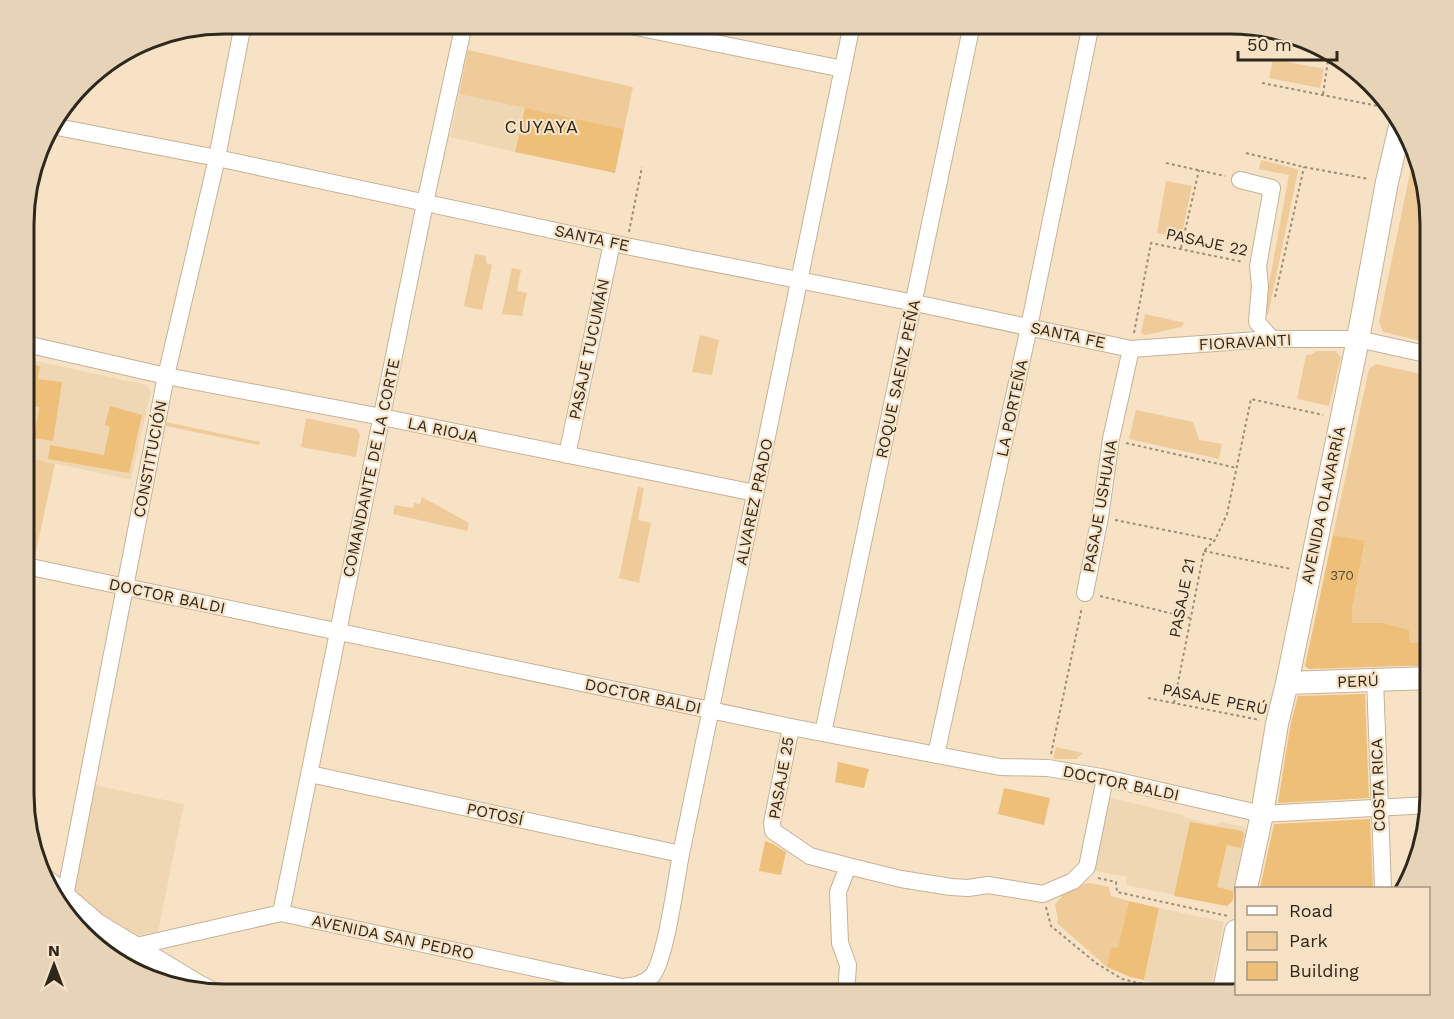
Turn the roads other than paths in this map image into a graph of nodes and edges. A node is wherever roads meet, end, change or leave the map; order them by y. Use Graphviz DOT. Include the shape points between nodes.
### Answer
graph roads {
  1 [pos="241,35"];
  2 [pos="462,35"];
  3 [pos="675,35"];
  4 [pos="850,35"];
  5 [pos="970,35"];
  6 [pos="1089,35"];
  7 [pos="843,69"];
  8 [pos="61,128"];
  9 [pos="1398,137"];
  10 [pos="217,158"];
  11 [pos="1240,180"];
  12 [pos="425,203"];
  13 [pos="619,244"];
  14 [pos="800,281"];
  15 [pos="915,303"];
  16 [pos="1029,327"];
  17 [pos="1272,339"];
  18 [pos="1358,339"];
  19 [pos="34,346"];
  20 [pos="1131,349"];
  21 [pos="1419,353"];
  22 [pos="166,376"];
  23 [pos="382,417"];
  24 [pos="567,455"];
  25 [pos="755,493"];
  26 [pos="35,568"];
  27 [pos="125,587"];
  28 [pos="1085,593"];
  29 [pos="338,632"];
  30 [pos="1419,679"];
  31 [pos="1375,681"];
  32 [pos="1287,683"];
  33 [pos="711,710"];
  34 [pos="791,727"];
  35 [pos="823,733"];
  36 [pos="936,755"];
  37 [pos="310,774"];
  38 [pos="1105,778"];
  39 [pos="1419,806"];
  40 [pos="1379,809"];
  41 [pos="1262,814"];
  42 [pos="681,854"];
  43 [pos="848,866"];
  44 [pos="1246,887"];
  45 [pos="1383,887"];
  46 [pos="65,896"];
  47 [pos="280,913"];
  48 [pos="1234,924"];
  49 [pos="132,947"];
  50 [pos="651,977"];
  51 [pos="192,982"];
  52 [pos="610,984"];
  53 [pos="639,984"];
  54 [pos="847,985"];
  55 [pos="1225,985"];
  1 -- 10 [label="street, CONSTITUCIÓN"];
  2 -- 12 [label="street, COMANDANTE DE LA CORTE"];
  3 -- 7 [label="street"];
  4 -- 7 [label="street, ALVAREZ PRADO"];
  5 -- 15 [label="street, ROQUE SAENZ PEÑA"];
  6 -- 16 [label="street, LA PORTEÑA"];
  7 -- 14 [label="street, ALVAREZ PRADO"];
  8 -- 10 [label="street, SANTA FE"];
  9 -- 18 [label="street, AVENIDA OLAVARRÍA"];
  10 -- 12 [label="street, SANTA FE"];
  10 -- 22 [label="street, CONSTITUCIÓN"];
  11 -- 17 [label="street" via="1272,188 1258,266 1257,322"];
  12 -- 13 [label="street, SANTA FE"];
  12 -- 23 [label="street, COMANDANTE DE LA CORTE"];
  13 -- 14 [label="street, SANTA FE"];
  13 -- 24 [label="street, PASAJE TUCUMÁN"];
  14 -- 15 [label="street, SANTA FE"];
  14 -- 25 [label="street, ALVAREZ PRADO"];
  15 -- 16 [label="street, SANTA FE"];
  15 -- 35 [label="street, ROQUE SAENZ PEÑA"];
  16 -- 20 [label="street, SANTA FE"];
  16 -- 36 [label="street, LA PORTEÑA"];
  17 -- 18 [label="street, FIORAVANTI"];
  17 -- 20 [label="street, FIORAVANTI"];
  18 -- 21 [label="street, FIORAVANTI"];
  18 -- 32 [label="street, AVENIDA OLAVARRÍA"];
  19 -- 22 [label="street, LA RIOJA"];
  20 -- 28 [label="street, PASAJE USHUAIA"];
  22 -- 23 [label="street, LA RIOJA"];
  22 -- 27 [label="street, CONSTITUCIÓN"];
  23 -- 24 [label="street, LA RIOJA"];
  23 -- 29 [label="street, COMANDANTE DE LA CORTE"];
  24 -- 25 [label="street, LA RIOJA"];
  25 -- 33 [label="street, ALVAREZ PRADO"];
  26 -- 27 [label="street, DOCTOR BALDI"];
  27 -- 29 [label="street, DOCTOR BALDI"];
  27 -- 46 [label="street, CONSTITUCIÓN"];
  29 -- 33 [label="street, DOCTOR BALDI"];
  29 -- 37 [label="street, COMANDANTE DE LA CORTE"];
  30 -- 31 [label="street, PERÚ"];
  31 -- 32 [label="street, PERÚ"];
  31 -- 40 [label="street, COSTA RICA"];
  32 -- 41 [label="street, AVENIDA OLAVARRÍA"];
  33 -- 34 [label="street, DOCTOR BALDI"];
  33 -- 42 [label="street, ALVAREZ PRADO"];
  34 -- 35 [label="street, DOCTOR BALDI"];
  34 -- 43 [label="street, PASAJE 25" via="773,831 810,856"];
  35 -- 36 [label="street, DOCTOR BALDI"];
  36 -- 38 [label="street, DOCTOR BALDI" via="1000,767 1048,768"];
  37 -- 42 [label="street, POTOSÍ"];
  37 -- 47 [label="street, COMANDANTE DE LA CORTE"];
  38 -- 41 [label="street, DOCTOR BALDI"];
  38 -- 43 [label="street" via="1087,867 1073,881 1043,894 988,885 968,888 901,879"];
  39 -- 40 [label="street, DOCTOR BALDI"];
  40 -- 41 [label="street, DOCTOR BALDI"];
  40 -- 45 [label="street, COSTA RICA"];
  41 -- 44 [label="street, AVENIDA OLAVARRÍA"];
  42 -- 50 [label="street, ALVAREZ PRADO" via="662,958"];
  43 -- 54 [label="street" via="838,892 840,943 848,965"];
  46 -- 49 [label="street" via="97,925"];
  47 -- 49 [label="street, AVENIDA SAN PEDRO"];
  47 -- 52 [label="street, AVENIDA SAN PEDRO"];
  48 -- 55 [label="street"];
  49 -- 51 [label="street"];
  50 -- 53 [label="street, AVENIDA SAN PEDRO"];
}
